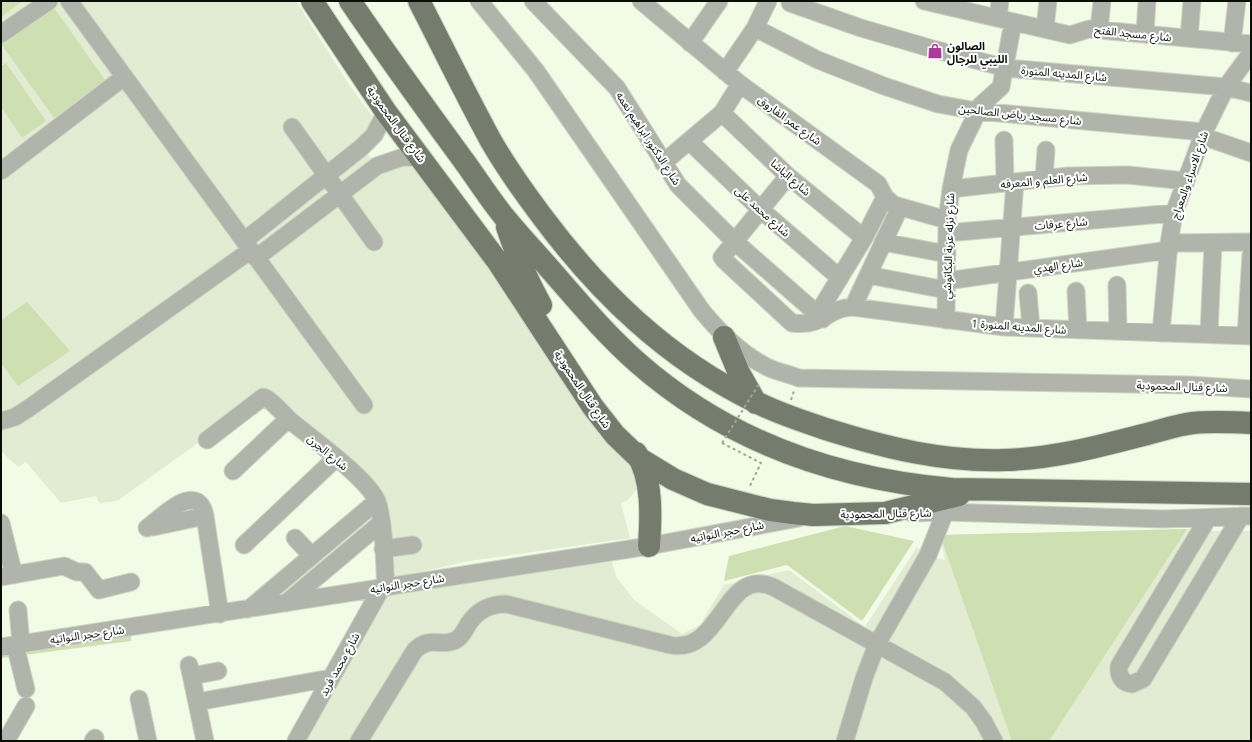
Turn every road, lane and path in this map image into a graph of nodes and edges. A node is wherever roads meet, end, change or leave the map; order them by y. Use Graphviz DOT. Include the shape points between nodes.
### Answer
graph roads {
  1 [pos="49,1"];
  2 [pos="69,1"];
  3 [pos="312,1"];
  4 [pos="350,1"];
  5 [pos="419,1"];
  6 [pos="479,1"];
  7 [pos="532,1"];
  8 [pos="719,1"];
  9 [pos="924,1"];
  10 [pos="1000,1"];
  11 [pos="1048,1"];
  12 [pos="1102,1"];
  13 [pos="1147,1"];
  14 [pos="1192,1"];
  15 [pos="1237,1"];
  16 [pos="764,3"];
  17 [pos="652,5"];
  18 [pos="958,5"];
  19 [pos="789,6"];
  20 [pos="1006,20"];
  21 [pos="755,28"];
  22 [pos="1045,29"];
  23 [pos="1099,30"];
  24 [pos="1,34"];
  25 [pos="1145,34"];
  26 [pos="1189,38"];
  27 [pos="690,43"];
  28 [pos="1232,43"];
  29 [pos="1251,44"];
  30 [pos="1251,53"];
  31 [pos="1006,68"];
  32 [pos="725,72"];
  33 [pos="124,77"];
  34 [pos="740,84"];
  35 [pos="1226,87"];
  36 [pos="1251,93"];
  37 [pos="977,111"];
  38 [pos="386,112"];
  39 [pos="722,113"];
  40 [pos="292,127"];
  41 [pos="1203,134"];
  42 [pos="1004,140"];
  43 [pos="689,142"];
  44 [pos="1046,150"];
  45 [pos="1251,153"];
  46 [pos="421,158"];
  47 [pos="663,163"];
  48 [pos="1,171"];
  49 [pos="327,175"];
  50 [pos="788,176"];
  51 [pos="1044,178"];
  52 [pos="1185,181"];
  53 [pos="1010,182"];
  54 [pos="951,189"];
  55 [pos="341,195"];
  56 [pos="885,197"];
  57 [pos="900,206"];
  58 [pos="760,209"];
  59 [pos="1174,213"];
  60 [pos="505,218"];
  61 [pos="947,226"];
  62 [pos="1012,227"];
  63 [pos="864,238"];
  64 [pos="734,241"];
  65 [pos="374,242"];
  66 [pos="883,242"];
  67 [pos="1251,242"];
  68 [pos="1213,243"];
  69 [pos="1169,246"];
  70 [pos="250,250"];
  71 [pos="947,254"];
  72 [pos="1251,254"];
  73 [pos="1008,272"];
  74 [pos="868,275"];
  75 [pos="840,278"];
  76 [pos="946,285"];
  77 [pos="1116,285"];
  78 [pos="1076,291"];
  79 [pos="1028,293"];
  80 [pos="853,307"];
  81 [pos="820,317"];
  82 [pos="946,320"];
  83 [pos="1004,327"];
  84 [pos="1031,328"];
  85 [pos="1078,330"];
  86 [pos="1118,331"];
  87 [pos="1161,333"];
  88 [pos="1209,334"];
  89 [pos="1249,336"];
  90 [pos="724,337"];
  91 [pos="1251,389"];
  92 [pos="758,394"];
  93 [pos="364,405"];
  94 [pos="288,419"];
  95 [pos="1,421"];
  96 [pos="1251,423"];
  97 [pos="207,440"];
  98 [pos="336,458"];
  99 [pos="640,459"];
  100 [pos="233,471"];
  101 [pos="982,489"];
  102 [pos="1251,494"];
  103 [pos="377,501"];
  104 [pos="741,503"];
  105 [pos="946,512"];
  106 [pos="885,513"];
  107 [pos="813,515"];
  108 [pos="1246,516"];
  109 [pos="1208,518"];
  110 [pos="381,523"];
  111 [pos="1,525"];
  112 [pos="147,528"];
  113 [pos="295,538"];
  114 [pos="244,545"];
  115 [pos="413,545"];
  116 [pos="649,546"];
  117 [pos="383,550"];
  118 [pos="312,556"];
  119 [pos="7,576"];
  120 [pos="131,582"];
  121 [pos="384,587"];
  122 [pos="286,603"];
  123 [pos="249,609"];
  124 [pos="18,610"];
  125 [pos="220,614"];
  126 [pos="877,644"];
  127 [pos="12,645"];
  128 [pos="218,671"];
  129 [pos="331,678"];
  130 [pos="26,689"];
  131 [pos="139,699"];
  132 [pos="197,702"];
  133 [pos="26,706"];
  134 [pos="1,739"];
  135 [pos="5,741"];
  136 [pos="148,741"];
  137 [pos="206,741"];
  138 [pos="296,741"];
  139 [pos="359,741"];
  140 [pos="845,741"];
  141 [pos="994,741"];
  1 -- 24 [label="street"];
  2 -- 33 [label="street"];
  3 -- 38 [label="main road, شارع قنال المحمودية"];
  4 -- 60 [label="main road"];
  5 -- 92 [label="main road" via="492,142 532,203 598,286 649,334 706,375"];
  6 -- 90 [label="street, شارع قنال المحمودية" via="536,71 702,312"];
  7 -- 47 [label="street, شارع الدكتور ابراهيم نعمه" via="617,88"];
  8 -- 27 [label="street"];
  9 -- 18 [label="street, شارع مسجد الفتح"];
  10 -- 20 [label="street, شارع نزله عزبة البكاتوشي"];
  11 -- 22 [label="street"];
  12 -- 23 [label="street"];
  13 -- 25 [label="street"];
  14 -- 26 [label="street"];
  15 -- 28 [label="street"];
  16 -- 21 [label="street"];
  17 -- 27 [label="street, شارع عمر الفاروق"];
  18 -- 20 [label="street, شارع مسجد الفتح"];
  19 -- 31 [label="street, شارع المدينه المنورة"];
  20 -- 22 [label="street, شارع مسجد الفتح"];
  20 -- 31 [label="street, شارع نزله عزبة البكاتوشي"];
  21 -- 32 [label="street"];
  21 -- 37 [label="street, شارع مسجد رياض الصالحين" via="818,60 884,86 938,104"];
  22 -- 23 [label="street, شارع مسجد الفتح" via="1070,35 1084,29"];
  23 -- 25 [label="street, شارع مسجد الفتح"];
  25 -- 26 [label="street, شارع مسجد الفتح"];
  26 -- 28 [label="street, شارع مسجد الفتح"];
  27 -- 32 [label="street, شارع عمر الفاروق"];
  28 -- 29 [label="street, شارع مسجد الفتح"];
  30 -- 35 [label="street, شارع الاسراء والمعراج"];
  31 -- 35 [label="street, شارع المدينه المنورة"];
  31 -- 37 [label="street, شارع نزله عزبة البكاتوشي" via="999,90"];
  32 -- 34 [label="street, شارع عمر الفاروق"];
  33 -- 48 [label="street"];
  33 -- 70 [label="street"];
  34 -- 39 [label="street"];
  34 -- 56 [label="street, شارع عمر الفاروق" via="878,184"];
  35 -- 36 [label="street, شارع المدينه المنورة"];
  35 -- 41 [label="street, شارع الاسراء والمعراج"];
  37 -- 41 [label="street, شارع مسجد رياض الصالحين"];
  37 -- 54 [label="street, شارع نزله عزبة البكاتوشي" via="959,150"];
  38 -- 46 [label="main road, شارع قنال المحمودية"];
  38 -- 49 [label="street" via="379,128 369,141"];
  39 -- 43 [label="street"];
  39 -- 50 [label="street, شارع الباشا"];
  40 -- 49 [label="street"];
  41 -- 45 [label="street, شارع مسجد رياض الصالحين"];
  41 -- 52 [label="street, شارع الاسراء والمعراج"];
  42 -- 53 [label="street"];
  43 -- 47 [label="street"];
  43 -- 58 [label="street, شارع محمد على"];
  44 -- 51 [label="street"];
  46 -- 55 [label="street" via="403,157 386,162 370,171"];
  46 -- 99 [label="main road, شارع قنال المحمودية" via="498,262 600,417"];
  47 -- 64 [label="street, شارع الدكتور ابراهيم نعمه" via="678,186"];
  49 -- 55 [label="street"];
  49 -- 70 [label="street"];
  50 -- 58 [label="street"];
  50 -- 63 [label="street, شارع الباشا"];
  51 -- 52 [label="street, شارع العلم و المعرفه" via="1128,175"];
  51 -- 53 [label="street, شارع العلم و المعرفه"];
  52 -- 59 [label="street, شارع الاسراء والمعراج"];
  53 -- 54 [label="street, شارع العلم و المعرفه"];
  53 -- 62 [label="street"];
  54 -- 61 [label="street, شارع نزله عزبة البكاتوشي"];
  55 -- 65 [label="street"];
  55 -- 70 [label="street"];
  56 -- 57 [label="street, شارع عمر الفاروق" via="894,205"];
  56 -- 63 [label="street"];
  57 -- 61 [label="street, شارع عمر الفاروق"];
  57 -- 66 [label="street"];
  58 -- 64 [label="street"];
  58 -- 75 [label="street, شارع محمد على"];
  59 -- 62 [label="street, شارع عرفات"];
  59 -- 69 [label="street, شارع الاسراء والمعراج"];
  60 -- 99 [label="main road" via="514,249 532,289 566,347"];
  60 -- 101 [label="main road" via="619,345 670,388 725,424 779,450 857,475 923,486"];
  61 -- 62 [label="street, شارع عرفات"];
  61 -- 71 [label="street, شارع نزله عزبة البكاتوشي"];
  62 -- 73 [label="street"];
  63 -- 75 [label="street"];
  64 -- 81 [label="street, شارع الدكتور ابراهيم نعمه"];
  64 -- 81 [label="street, شارع المدينه المنورة 1" via="723,255 724,260 792,323 816,323"];
  66 -- 71 [label="street"];
  66 -- 74 [label="street"];
  67 -- 68 [label="street, شارع الهدي"];
  68 -- 69 [label="street, شارع الهدي"];
  68 -- 88 [label="street"];
  69 -- 73 [label="street, شارع الهدي"];
  69 -- 87 [label="street, شارع الاسراء والمعراج"];
  70 -- 93 [label="street"];
  70 -- 95 [label="street" via="29,408"];
  71 -- 76 [label="street, شارع نزله عزبة البكاتوشي"];
  72 -- 89 [label="street"];
  73 -- 76 [label="street, شارع الهدي"];
  73 -- 83 [label="street"];
  74 -- 76 [label="street, شارع الهدي"];
  74 -- 80 [label="street"];
  75 -- 81 [label="street"];
  76 -- 82 [label="street, شارع نزله عزبة البكاتوشي"];
  77 -- 86 [label="street"];
  78 -- 85 [label="street"];
  79 -- 84 [label="street"];
  80 -- 81 [label="street, شارع المدينه المنورة 1"];
  80 -- 82 [label="street, شارع المدينه المنورة 1"];
  82 -- 83 [label="street, شارع المدينه المنورة 1"];
  83 -- 84 [label="street, شارع المدينه المنورة 1"];
  84 -- 85 [label="street, شارع المدينه المنورة 1"];
  85 -- 86 [label="street, شارع المدينه المنورة 1"];
  86 -- 87 [label="street, شارع المدينه المنورة 1"];
  87 -- 88 [label="street, شارع المدينه المنورة 1"];
  88 -- 89 [label="street, شارع المدينه المنورة 1"];
  90 -- 91 [label="street, شارع قنال المحمودية" via="768,367 799,378 1189,385"];
  90 -- 92 [label="main road" via="738,371"];
  92 -- 96 [label="main road" via="812,424 915,454 960,460 1043,457 1193,423"];
  92 -- 104 [label="path, bridge" via="722,443 761,463"];
  94 -- 97 [label="street, شارع الجرن" via="264,397"];
  94 -- 98 [label="street, شارع الجرن"];
  94 -- 100 [label="street"];
  98 -- 103 [label="street, شارع الجرن" via="368,486"];
  98 -- 114 [label="street"];
  99 -- 104 [label="main road, شارع قنال المحمودية" via="689,487"];
  99 -- 116 [label="main road" via="645,473 643,503"];
  101 -- 102 [label="main road"];
  101 -- 106 [label="main road"];
  103 -- 110 [label="street, شارع الجرن"];
  103 -- 118 [label="street"];
  104 -- 107 [label="main road, شارع قنال المحمودية" via="770,510"];
  105 -- 106 [label="street, شارع قنال المحمودية"];
  105 -- 109 [label="street, شارع قنال المحمودية" via="1162,520"];
  105 -- 126 [label="street" via="928,555"];
  106 -- 107 [label="main road, شارع قنال المحمودية"];
  107 -- 116 [label="street, شارع حجر النواتيه"];
  108 -- 109 [label="street, شارع قنال المحمودية"];
  108 -- 109 [label="street" via="1143,679 1136,684 1124,682 1119,675 1119,666"];
  110 -- 117 [label="street, شارع الجرن"];
  110 -- 122 [label="street"];
  111 -- 119 [label="street"];
  112 -- 125 [label="street" via="185,500 200,504 205,516"];
  113 -- 118 [label="street"];
  115 -- 117 [label="street"];
  116 -- 121 [label="street, شارع حجر النواتيه"];
  117 -- 121 [label="street, شارع الجرن"];
  118 -- 123 [label="street"];
  119 -- 120 [label="street" via="64,566 85,572 99,590"];
  121 -- 122 [label="street, شارع حجر النواتيه"];
  121 -- 129 [label="street, شارع محمد فريد"];
  122 -- 123 [label="street, شارع حجر النواتيه"];
  123 -- 125 [label="street, شارع حجر النواتيه"];
  124 -- 127 [label="street"];
  125 -- 127 [label="street, شارع حجر النواتيه"];
  126 -- 139 [label="street" via="775,588 761,583 742,588 702,637 684,647 506,604 497,604 485,608 474,616 456,640 426,643 415,650"];
  126 -- 140 [label="street"];
  126 -- 141 [label="street" via="945,682 960,694 981,717"];
  127 -- 130 [label="street"];
  128 -- 132 [label="street" via="190,671"];
  129 -- 132 [label="street"];
  129 -- 138 [label="street, شارع محمد فريد"];
  131 -- 136 [label="street"];
  132 -- 137 [label="street"];
  133 -- 135 [label="street"];
  134 -- 135 [label="street"];
}
